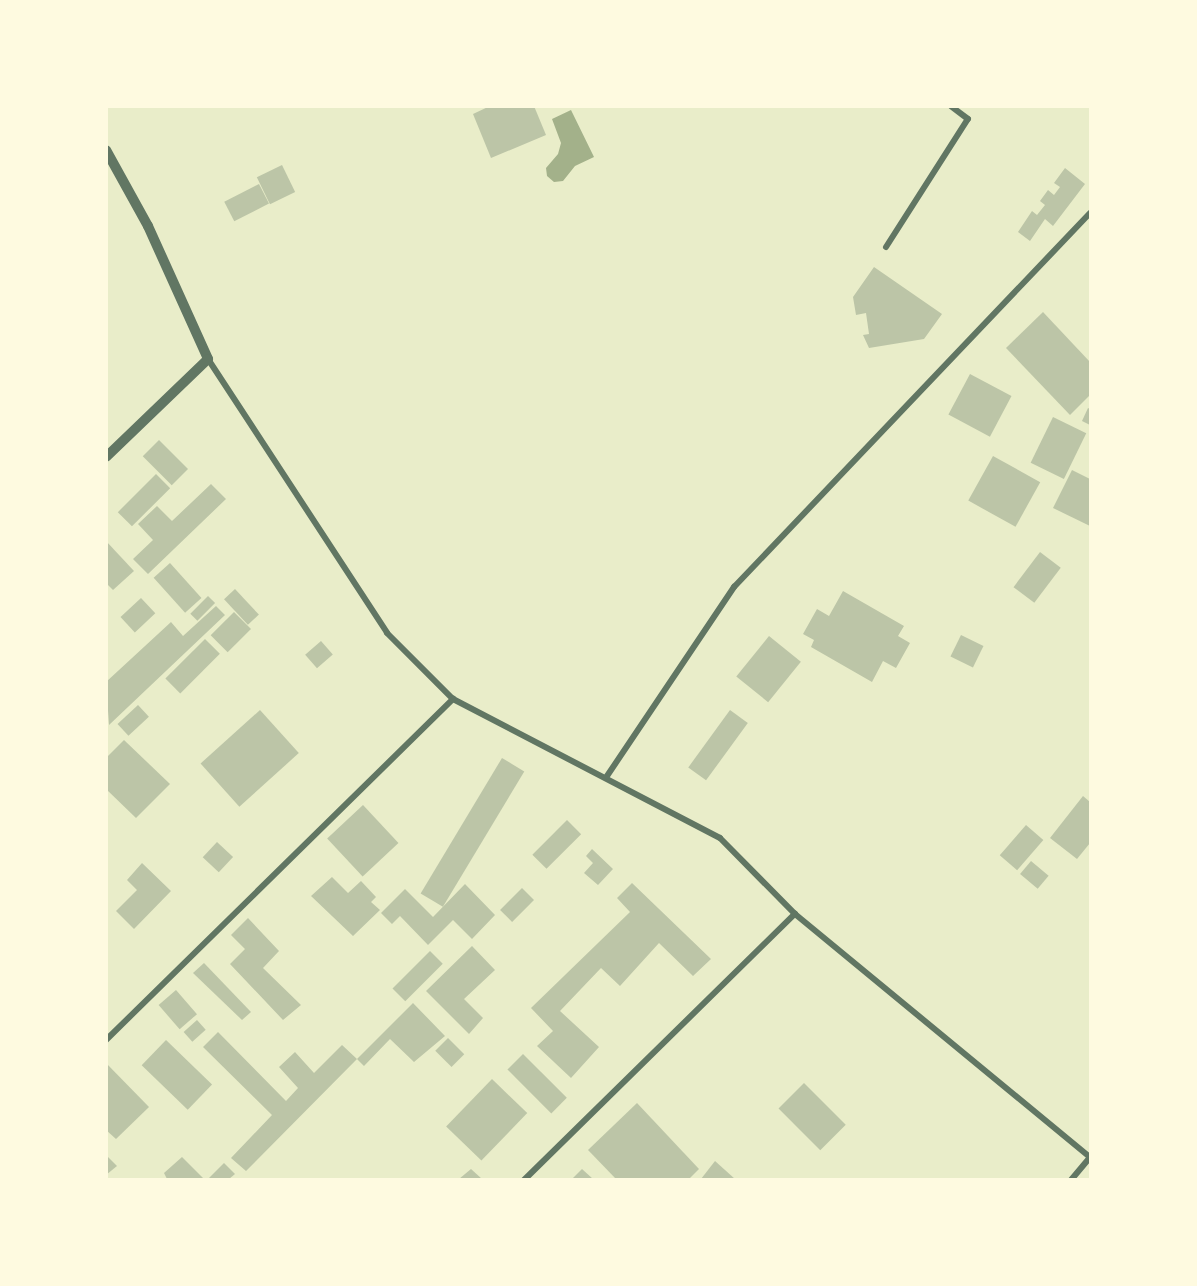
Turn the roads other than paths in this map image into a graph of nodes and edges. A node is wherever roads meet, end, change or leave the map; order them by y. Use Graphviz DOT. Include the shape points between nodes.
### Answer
graph roads {
  1 [pos="951,106"];
  2 [pos="106,150"];
  3 [pos="1090,213"];
  4 [pos="886,247"];
  5 [pos="208,359"];
  6 [pos="106,457"];
  7 [pos="453,699"];
  8 [pos="607,776"];
  9 [pos="795,914"];
  10 [pos="106,1040"];
  11 [pos="1090,1157"];
  12 [pos="524,1179"];
  13 [pos="1071,1179"];
  1 -- 4 [label="street" via="968,118"];
  2 -- 5 [label="street" via="148,226"];
  3 -- 8 [label="street" via="734,587"];
  5 -- 6 [label="street"];
  5 -- 7 [label="street" via="387,633"];
  7 -- 8 [label="street"];
  7 -- 10 [label="street"];
  8 -- 9 [label="street" via="720,838"];
  9 -- 11 [label="street"];
  9 -- 12 [label="street"];
  11 -- 13 [label="street"];
}
